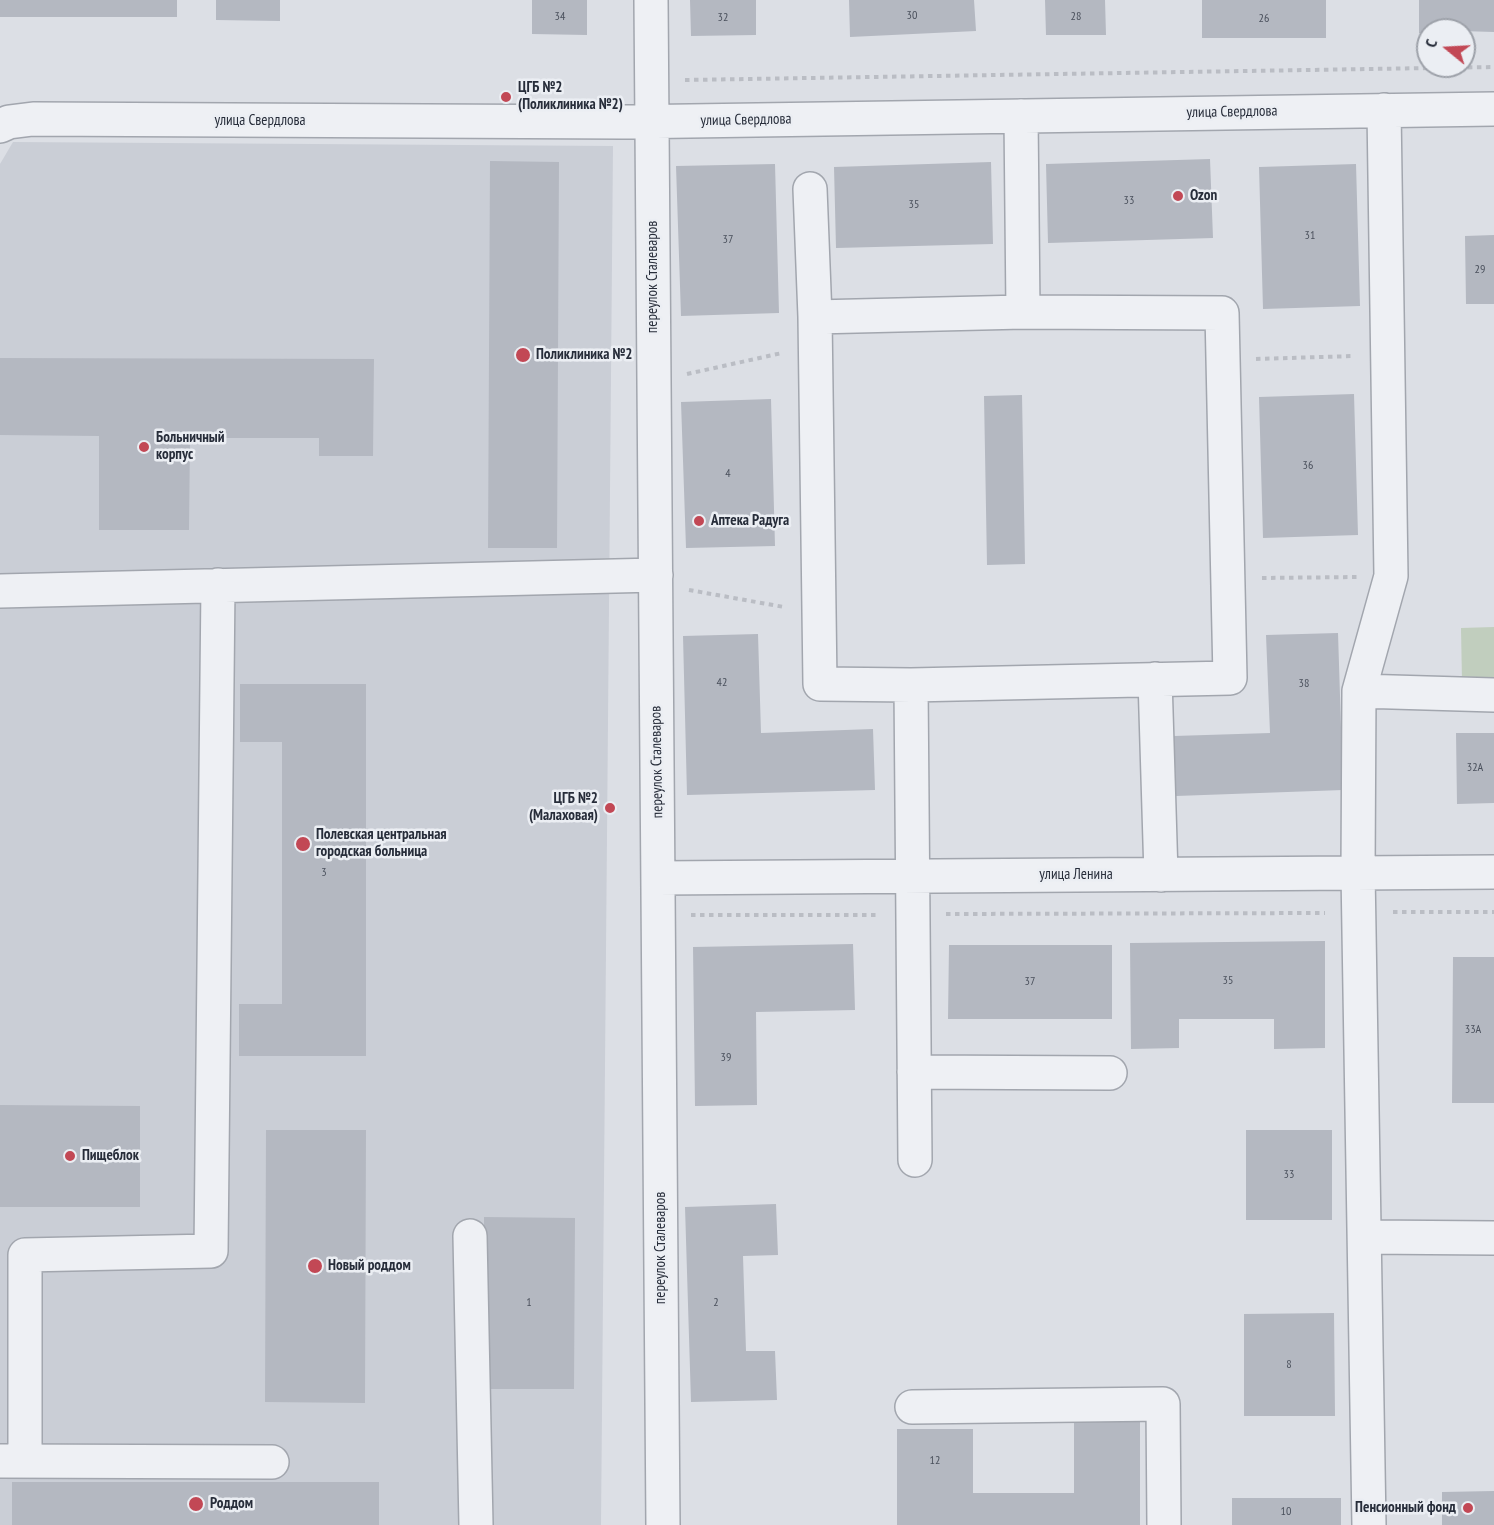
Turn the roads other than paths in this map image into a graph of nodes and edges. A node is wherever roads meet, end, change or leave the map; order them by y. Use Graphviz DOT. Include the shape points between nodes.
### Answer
graph roads {
  1 [pos="651,0"];
  2 [pos="1494,109"];
  3 [pos="1384,110"];
  4 [pos="1021,116"];
  5 [pos="652,121"];
  6 [pos="0,126"];
  7 [pos="810,189"];
  8 [pos="1023,312"];
  9 [pos="815,331"];
  10 [pos="656,579"];
  11 [pos="218,585"];
  12 [pos="0,591"];
  13 [pos="1155,679"];
  14 [pos="911,685"];
  15 [pos="1359,691"];
  16 [pos="1494,695"];
  17 [pos="1358,872"];
  18 [pos="1494,872"];
  19 [pos="1161,875"];
  20 [pos="914,876"];
  21 [pos="658,878"];
  22 [pos="914,1072"];
  23 [pos="1110,1073"];
  24 [pos="915,1160"];
  25 [pos="470,1236"];
  26 [pos="1365,1237"];
  27 [pos="1494,1238"];
  28 [pos="912,1407"];
  29 [pos="13,1460"];
  30 [pos="272,1462"];
  31 [pos="476,1525"];
  32 [pos="663,1525"];
  33 [pos="1164,1525"];
  34 [pos="1369,1525"];
  1 -- 5 [label="street, переулок Сталеваров"];
  2 -- 3 [label="street, улица Свердлова"];
  3 -- 4 [label="street, улица Свердлова"];
  3 -- 15 [label="street" via="1391,576"];
  4 -- 5 [label="street, улица Свердлова"];
  4 -- 8 [label="street"];
  5 -- 6 [label="street, улица Свердлова" via="33,118"];
  5 -- 10 [label="street, переулок Сталеваров"];
  7 -- 9 [label="street"];
  8 -- 9 [label="street"];
  8 -- 13 [label="street" via="1222,313 1230,678"];
  9 -- 14 [label="street" via="820,684"];
  10 -- 11 [label="street"];
  10 -- 21 [label="street, переулок Сталеваров"];
  11 -- 12 [label="street"];
  11 -- 29 [label="street" via="211,1251 25,1255"];
  13 -- 14 [label="street"];
  13 -- 19 [label="street"];
  14 -- 20 [label="street"];
  15 -- 16 [label="street"];
  15 -- 17 [label="street"];
  17 -- 18 [label="street, улица Ленина"];
  17 -- 19 [label="street, улица Ленина"];
  17 -- 26 [label="street"];
  19 -- 20 [label="street, улица Ленина"];
  20 -- 21 [label="street, улица Ленина"];
  20 -- 22 [label="street"];
  21 -- 32 [label="street, переулок Сталеваров"];
  22 -- 23 [label="street"];
  22 -- 24 [label="street"];
  25 -- 31 [label="street"];
  26 -- 27 [label="street"];
  26 -- 34 [label="street"];
  28 -- 33 [label="street" via="1163,1404"];
  29 -- 30 [label="street"];
}
